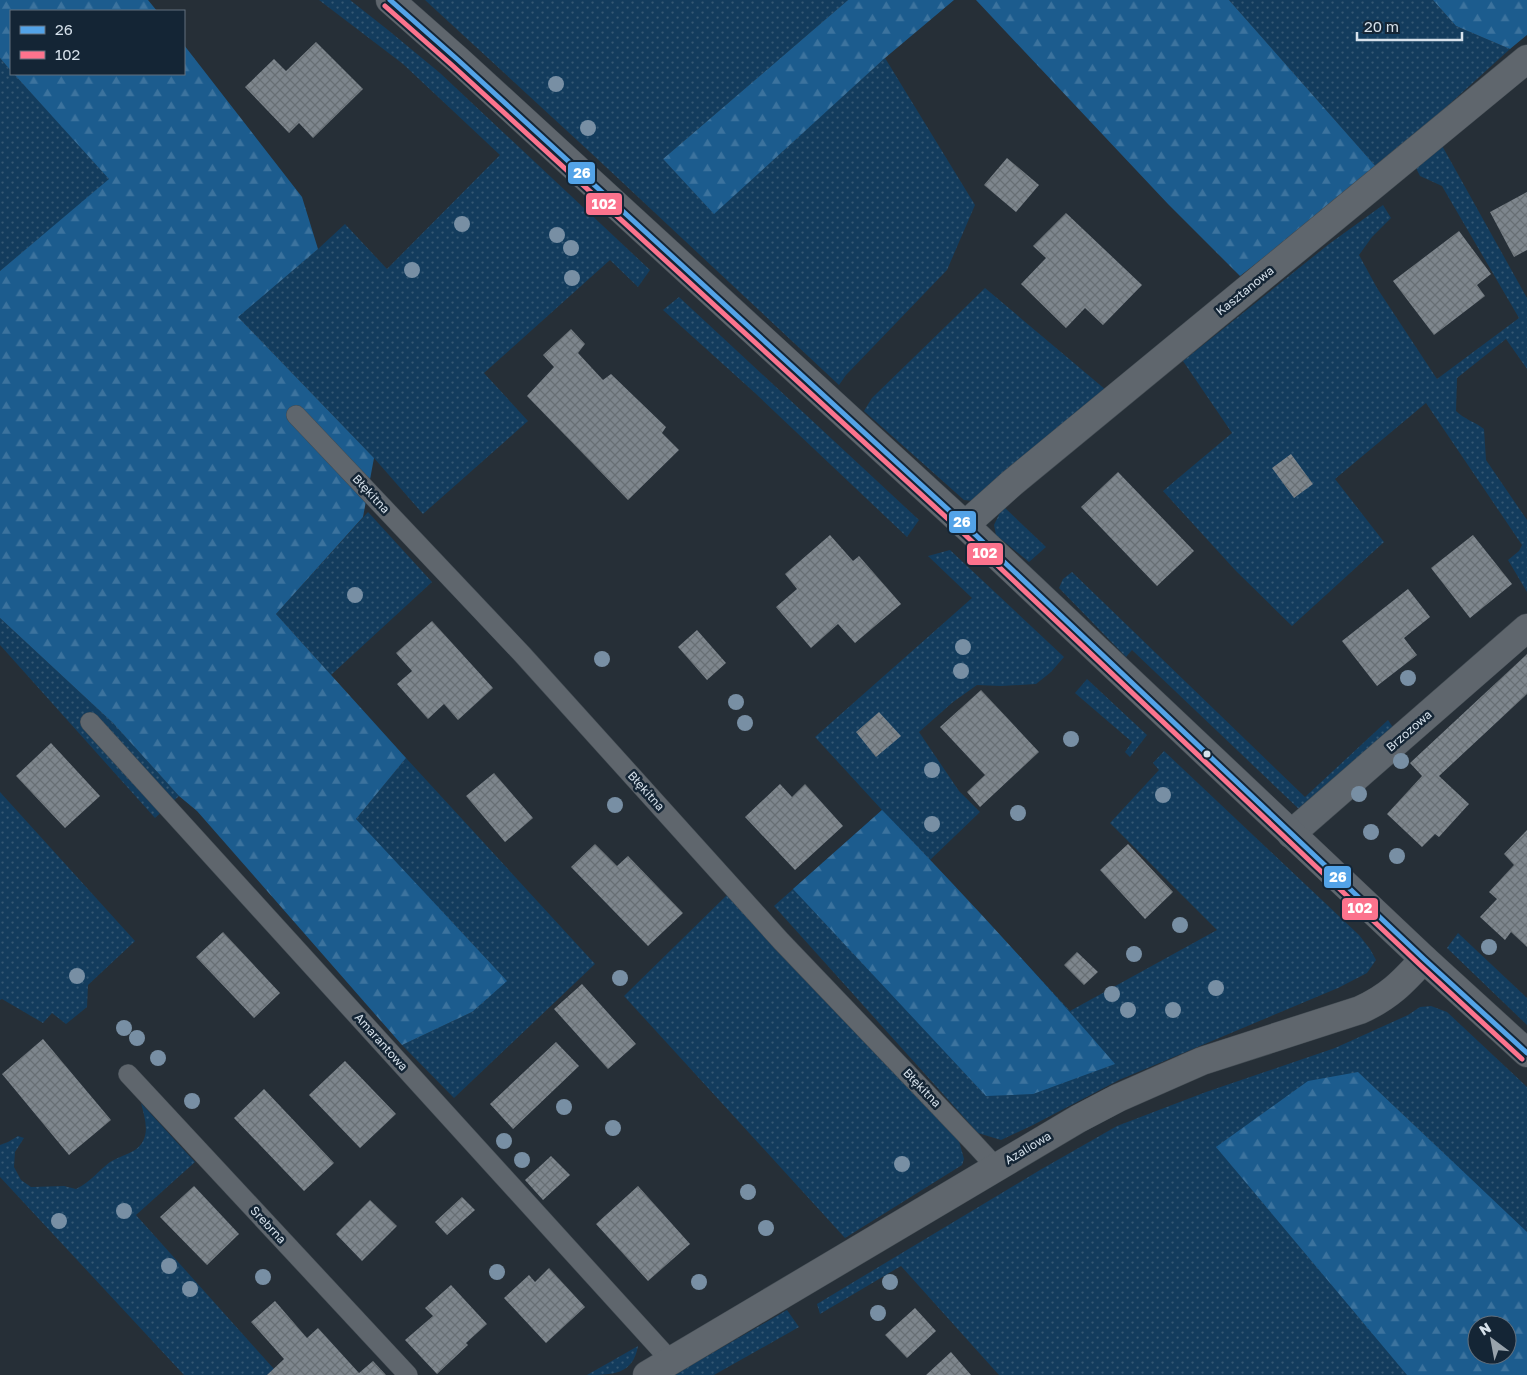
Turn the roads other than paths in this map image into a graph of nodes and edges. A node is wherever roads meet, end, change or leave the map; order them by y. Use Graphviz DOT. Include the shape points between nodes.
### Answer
graph roads {
  1 [pos="390,0"];
  2 [pos="1527,59"];
  3 [pos="296,415"];
  4 [pos="965,525"];
  5 [pos="1527,628"];
  6 [pos="90,722"];
  7 [pos="1291,834"];
  8 [pos="1424,959"];
  9 [pos="1527,1054"];
  10 [pos="128,1074"];
  11 [pos="996,1167"];
  12 [pos="672,1361"];
  13 [pos="408,1375"];
  14 [pos="647,1375"];
  1 -- 4 [label="street"];
  2 -- 4 [label="street, Kasztanowa"];
  3 -- 11 [label="lane, Błękitna" via="522,654 781,941"];
  4 -- 7 [label="street"];
  5 -- 7 [label="street, Brzozowa"];
  6 -- 12 [label="lane, Amarantowa"];
  7 -- 8 [label="street"];
  8 -- 9 [label="street"];
  8 -- 11 [label="street, Azaliowa" via="1380,1001 1160,1078 1078,1119"];
  10 -- 13 [label="lane, Srebrna"];
  11 -- 12 [label="street, Azaliowa"];
  12 -- 14 [label="street, Azaliowa"];
}
